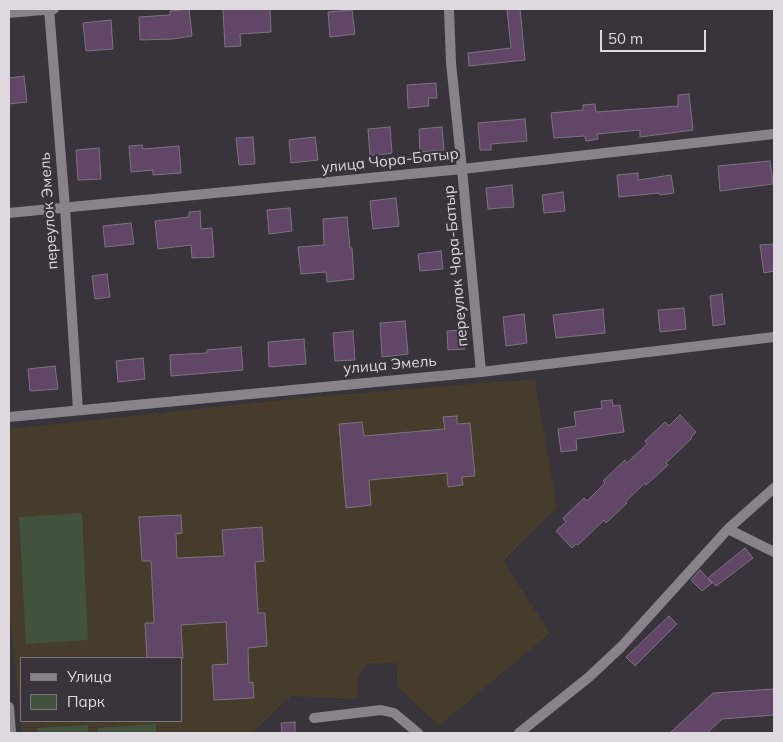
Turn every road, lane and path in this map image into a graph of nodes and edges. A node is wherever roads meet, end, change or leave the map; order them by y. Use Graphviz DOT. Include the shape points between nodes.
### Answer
graph roads {
  1 [pos="49,9"];
  2 [pos="54,9"];
  3 [pos="449,9"];
  4 [pos="9,13"];
  5 [pos="774,134"];
  6 [pos="462,169"];
  7 [pos="64,208"];
  8 [pos="9,213"];
  9 [pos="774,337"];
  10 [pos="481,372"];
  11 [pos="78,410"];
  12 [pos="9,417"];
  13 [pos="774,488"];
  14 [pos="728,529"];
  15 [pos="774,552"];
  16 [pos="9,707"];
  17 [pos="314,718"];
  18 [pos="11,733"];
  19 [pos="418,733"];
  20 [pos="519,733"];
  1 -- 2 [label="street"];
  1 -- 4 [label="street"];
  1 -- 7 [label="street, переулок Эмель"];
  3 -- 6 [label="street, переулок Чора-Батыр"];
  5 -- 6 [label="street, улица Чора-Батыр"];
  6 -- 7 [label="street, улица Чора-Батыр"];
  6 -- 10 [label="street, переулок Чора-Батыр"];
  7 -- 8 [label="street, улица Чора-Батыр"];
  7 -- 11 [label="street, переулок Эмель"];
  9 -- 10 [label="street, улица Эмель"];
  10 -- 11 [label="street, улица Эмель"];
  11 -- 12 [label="street, улица Эмель"];
  13 -- 14 [label="street"];
  14 -- 15 [label="street"];
  14 -- 20 [label="street" via="621,646 589,677"];
  16 -- 18 [label="street"];
  17 -- 19 [label="street" via="381,710 394,713"];
}
